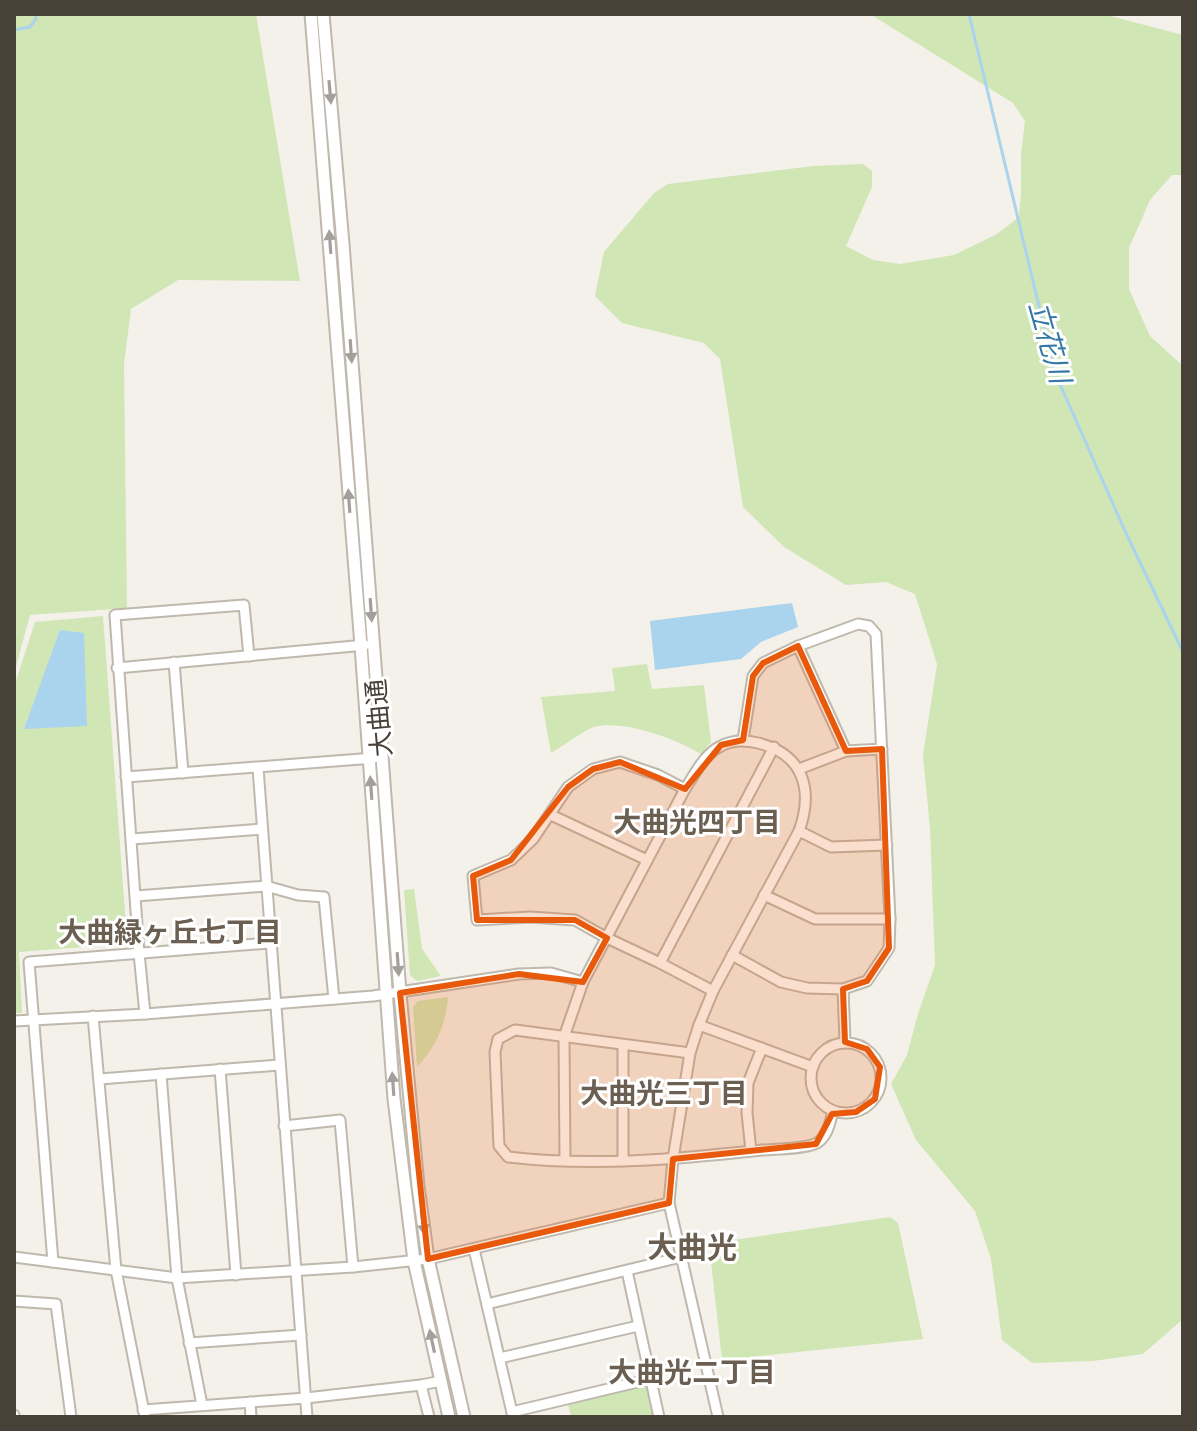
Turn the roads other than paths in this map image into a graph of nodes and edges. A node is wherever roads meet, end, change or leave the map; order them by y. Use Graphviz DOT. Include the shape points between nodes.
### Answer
graph roads {
  1 [pos="311,14"];
  2 [pos="323,14"];
  3 [pos="367,645"];
  4 [pos="798,646"];
  5 [pos="249,656"];
  6 [pos="174,662"];
  7 [pos="117,668"];
  8 [pos="743,740"];
  9 [pos="774,747"];
  10 [pos="882,749"];
  11 [pos="846,751"];
  12 [pos="369,758"];
  13 [pos="382,758"];
  14 [pos="258,768"];
  15 [pos="799,769"];
  16 [pos="183,773"];
  17 [pos="126,777"];
  18 [pos="685,789"];
  19 [pos="551,815"];
  20 [pos="262,829"];
  21 [pos="799,831"];
  22 [pos="132,839"];
  23 [pos="887,845"];
  24 [pos="647,860"];
  25 [pos="266,886"];
  26 [pos="764,895"];
  27 [pos="136,896"];
  28 [pos="890,919"];
  29 [pos="607,938"];
  30 [pos="270,943"];
  31 [pos="139,953"];
  32 [pos="732,955"];
  33 [pos="660,963"];
  34 [pos="583,982"];
  35 [pos="843,989"];
  36 [pos="713,991"];
  37 [pos="394,994"];
  38 [pos="334,999"];
  39 [pos="275,1003"];
  40 [pos="145,1014"];
  41 [pos="93,1016"];
  42 [pos="33,1019"];
  43 [pos="14,1021"];
  44 [pos="699,1025"];
  45 [pos="564,1037"];
  46 [pos="845,1042"];
  47 [pos="623,1045"];
  48 [pos="762,1048"];
  49 [pos="690,1053"];
  50 [pos="279,1065"];
  51 [pos="813,1067"];
  52 [pos="220,1069"];
  53 [pos="161,1074"];
  54 [pos="100,1079"];
  55 [pos="833,1111"];
  56 [pos="284,1126"];
  57 [pos="751,1151"];
  58 [pos="673,1159"];
  59 [pos="565,1160"];
  60 [pos="623,1161"];
  61 [pos="669,1203"];
  62 [pos="474,1249"];
  63 [pos="14,1257"];
  64 [pos="681,1257"];
  65 [pos="428,1259"];
  66 [pos="414,1261"];
  67 [pos="53,1262"];
  68 [pos="353,1267"];
  69 [pos="116,1270"];
  70 [pos="296,1270"];
  71 [pos="627,1271"];
  72 [pos="236,1275"];
  73 [pos="177,1278"];
  74 [pos="14,1301"];
  75 [pos="487,1304"];
  76 [pos="638,1326"];
  77 [pos="301,1335"];
  78 [pos="189,1343"];
  79 [pos="500,1358"];
  80 [pos="650,1379"];
  81 [pos="441,1381"];
  82 [pos="421,1385"];
  83 [pos="306,1398"];
  84 [pos="250,1402"];
  85 [pos="202,1405"];
  86 [pos="144,1413"];
  87 [pos="512,1414"];
  88 [pos="71,1417"];
  89 [pos="251,1417"];
  90 [pos="307,1417"];
  91 [pos="429,1417"];
  92 [pos="449,1417"];
  93 [pos="464,1417"];
  94 [pos="659,1417"];
  95 [pos="718,1417"];
  3 -- 1 [label="street, 大曲通, one-way"];
  2 -- 3 [label="street, 大曲通, one-way"];
  3 -- 5 [label="street"];
  3 -- 12 [label="street, 大曲通"];
  3 -- 13 [label="street, 大曲通"];
  4 -- 8 [label="street" via="763,663 753,676"];
  4 -- 10 [label="street" via="858,624 876,634"];
  4 -- 11 [label="street"];
  5 -- 6 [label="street"];
  5 -- 7 [label="street" via="244,605 115,615"];
  6 -- 7 [label="street"];
  6 -- 16 [label="street"];
  7 -- 17 [label="street"];
  8 -- 9 [label="street"];
  8 -- 18 [label="street" via="721,745 704,759"];
  9 -- 15 [label="street"];
  9 -- 33 [label="street"];
  10 -- 11 [label="street"];
  10 -- 23 [label="street"];
  11 -- 15 [label="street"];
  12 -- 13 [label="street"];
  12 -- 14 [label="street"];
  37 -- 12 [label="street, 大曲通, one-way"];
  13 -- 37 [label="street, 大曲通, one-way"];
  14 -- 16 [label="street"];
  14 -- 20 [label="street"];
  15 -- 21 [label="street" via="806,800"];
  16 -- 17 [label="street"];
  17 -- 22 [label="street"];
  18 -- 19 [label="street" via="620,762 593,769 568,787"];
  18 -- 24 [label="street"];
  19 -- 24 [label="street"];
  19 -- 29 [label="street" via="511,860 473,876 477,920 575,920"];
  20 -- 22 [label="street"];
  20 -- 25 [label="street"];
  21 -- 23 [label="street" via="831,847"];
  21 -- 26 [label="street"];
  22 -- 27 [label="street"];
  23 -- 28 [label="street"];
  24 -- 29 [label="street"];
  25 -- 27 [label="street"];
  25 -- 30 [label="street"];
  25 -- 38 [label="street" via="324,897"];
  26 -- 28 [label="street" via="815,919"];
  26 -- 32 [label="street"];
  27 -- 31 [label="street"];
  28 -- 35 [label="street" via="889,948 867,981"];
  29 -- 33 [label="street"];
  29 -- 34 [label="street"];
  30 -- 31 [label="street"];
  30 -- 39 [label="street"];
  31 -- 40 [label="street"];
  31 -- 42 [label="street" via="29,962"];
  32 -- 35 [label="street" via="781,982"];
  32 -- 36 [label="street"];
  33 -- 36 [label="street"];
  34 -- 37 [label="street" via="551,973 519,974"];
  34 -- 45 [label="street"];
  35 -- 46 [label="street"];
  36 -- 44 [label="street"];
  37 -- 38 [label="street"];
  37 -- 65 [label="street, 大曲通, one-way"];
  66 -- 37 [label="street, 大曲通, one-way" via="394,1099"];
  38 -- 39 [label="street"];
  39 -- 40 [label="street"];
  39 -- 50 [label="street"];
  40 -- 41 [label="street"];
  41 -- 42 [label="street"];
  41 -- 54 [label="street"];
  42 -- 43 [label="street"];
  42 -- 67 [label="street"];
  44 -- 48 [label="street"];
  44 -- 49 [label="street"];
  45 -- 47 [label="street"];
  45 -- 59 [label="street"];
  45 -- 59 [label="street" via="515,1030 498,1039 495,1052 499,1146 508,1157"];
  46 -- 51 [label="street" via="825,1049"];
  46 -- 55 [label="street" via="875,1056 882,1078 875,1099 866,1107"];
  47 -- 49 [label="street"];
  47 -- 60 [label="street"];
  48 -- 51 [label="street"];
  48 -- 57 [label="street" via="748,1083"];
  49 -- 58 [label="street"];
  50 -- 52 [label="street"];
  50 -- 56 [label="street"];
  51 -- 55 [label="street" via="812,1088"];
  52 -- 53 [label="street"];
  52 -- 72 [label="street"];
  53 -- 54 [label="street"];
  53 -- 73 [label="street"];
  54 -- 69 [label="street"];
  55 -- 57 [label="street" via="826,1135 816,1144"];
  56 -- 68 [label="street" via="340,1120"];
  56 -- 70 [label="street"];
  57 -- 58 [label="street"];
  58 -- 60 [label="street"];
  58 -- 61 [label="street"];
  59 -- 60 [label="street"];
  61 -- 62 [label="street"];
  61 -- 64 [label="street"];
  62 -- 65 [label="street"];
  62 -- 75 [label="street"];
  63 -- 67 [label="street"];
  64 -- 71 [label="street"];
  64 -- 95 [label="street"];
  65 -- 66 [label="street"];
  65 -- 93 [label="street, 大曲通"];
  66 -- 68 [label="street"];
  81 -- 66 [label="street, 大曲通, one-way"];
  67 -- 69 [label="street"];
  68 -- 70 [label="street"];
  69 -- 73 [label="street"];
  69 -- 86 [label="street"];
  70 -- 72 [label="street"];
  70 -- 77 [label="street"];
  71 -- 75 [label="street"];
  71 -- 76 [label="street"];
  72 -- 73 [label="street"];
  73 -- 78 [label="street"];
  74 -- 88 [label="street" via="56,1304"];
  75 -- 79 [label="street"];
  76 -- 79 [label="street"];
  76 -- 80 [label="street"];
  77 -- 78 [label="street"];
  77 -- 83 [label="street"];
  78 -- 85 [label="street"];
  79 -- 87 [label="street"];
  80 -- 87 [label="street"];
  80 -- 94 [label="street"];
  81 -- 82 [label="street"];
  81 -- 92 [label="street, 大曲通"];
  82 -- 83 [label="street"];
  82 -- 91 [label="street"];
  83 -- 84 [label="street"];
  83 -- 90 [label="street"];
  84 -- 85 [label="street"];
  84 -- 89 [label="street"];
  85 -- 86 [label="street"];
}
